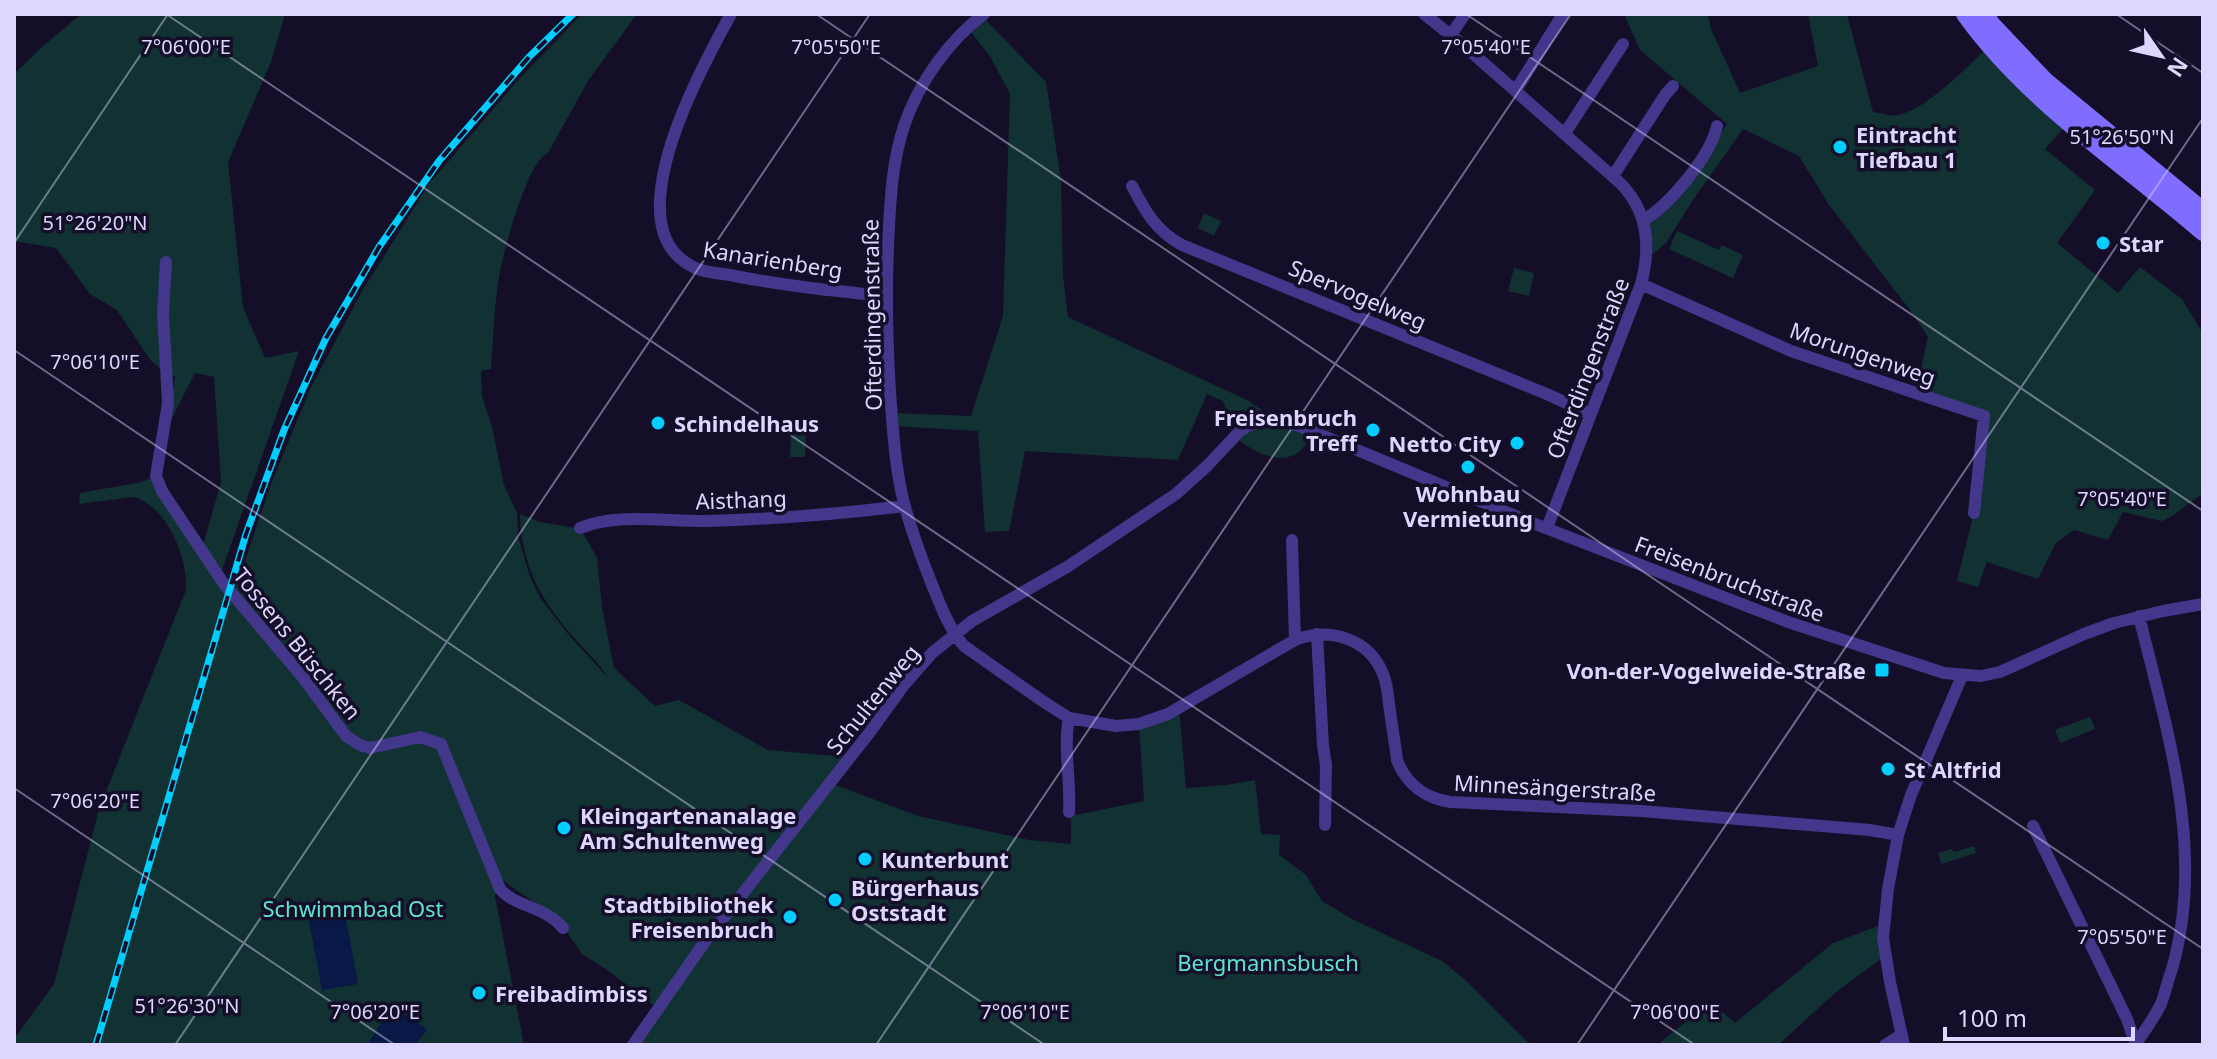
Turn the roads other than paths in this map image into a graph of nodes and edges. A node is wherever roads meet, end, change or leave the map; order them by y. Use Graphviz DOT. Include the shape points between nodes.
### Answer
graph roads {
  1 [pos="731,14"];
  2 [pos="984,14"];
  3 [pos="1424,14"];
  4 [pos="1465,14"];
  5 [pos="1563,14"];
  6 [pos="1965,14"];
  7 [pos="1985,14"];
  8 [pos="1451,35"];
  9 [pos="1623,44"];
  10 [pos="1673,86"];
  11 [pos="1516,90"];
  12 [pos="1717,126"];
  13 [pos="1565,133"];
  14 [pos="1613,176"];
  15 [pos="1132,186"];
  16 [pos="2197,208"];
  17 [pos="1644,220"];
  18 [pos="2203,232"];
  19 [pos="166,262"];
  20 [pos="1641,284"];
  21 [pos="886,296"];
  22 [pos="1590,414"];
  23 [pos="1251,425"];
  24 [pos="905,506"];
  25 [pos="1974,513"];
  26 [pos="580,528"];
  27 [pos="1547,528"];
  28 [pos="1292,540"];
  29 [pos="2203,604"];
  30 [pos="2139,616"];
  31 [pos="954,634"];
  32 [pos="1317,634"];
  33 [pos="1295,640"];
  34 [pos="1962,676"];
  35 [pos="1069,718"];
  36 [pos="1069,812"];
  37 [pos="1325,825"];
  38 [pos="2033,826"];
  39 [pos="1898,835"];
  40 [pos="563,928"];
  41 [pos="1902,1040"];
  42 [pos="633,1045"];
  43 [pos="1885,1045"];
  44 [pos="2135,1045"];
  1 -- 21 [label="street, Kanarienberg" via="688,97 666,162 660,197 667,245 685,263 713,273"];
  2 -- 21 [label="street, Ofterdingenstraße" via="933,70 904,125 895,159"];
  3 -- 8 [label="street, Ofterdingenstraße"];
  4 -- 8 [label="street"];
  5 -- 11 [label="street"];
  6 -- 16 [label="main road" via="2039,97"];
  7 -- 16 [label="main road" via="2045,81"];
  8 -- 11 [label="street, Ofterdingenstraße"];
  9 -- 13 [label="street"];
  10 -- 14 [label="street"];
  11 -- 13 [label="street, Ofterdingenstraße"];
  12 -- 17 [label="street" via="1687,180"];
  13 -- 14 [label="street, Ofterdingenstraße"];
  14 -- 17 [label="street, Ofterdingenstraße"];
  15 -- 22 [label="street, Spervogelweg" via="1153,222 1182,245"];
  16 -- 18 [label="main road"];
  17 -- 20 [label="street, Ofterdingenstraße" via="1647,258"];
  19 -- 40 [label="street, Tossens Büschken" via="168,403 156,476 162,491 224,584 346,736 370,748 420,737 441,744 500,889 545,912"];
  20 -- 22 [label="street, Ofterdingenstraße"];
  20 -- 25 [label="street, Morungenweg" via="1791,351 1984,416"];
  21 -- 24 [label="street, Ofterdingenstraße" via="892,420"];
  22 -- 27 [label="street, Ofterdingenstraße"];
  23 -- 27 [label="street, Freisenbruchstraße" via="1279,421 1302,427"];
  23 -- 31 [label="street, Schultenweg" via="1164,502"];
  24 -- 26 [label="street, Aisthang" via="764,519 609,520"];
  24 -- 31 [label="street, Ofterdingenstraße"];
  27 -- 34 [label="street, Freisenbruchstraße" via="1788,622"];
  28 -- 33 [label="street"];
  29 -- 30 [label="street, Freisenbruchstraße"];
  30 -- 34 [label="street, Freisenbruchstraße" via="2000,672"];
  30 -- 44 [label="street" via="2176,774 2185,841 2182,927 2175,956 2161,1004"];
  31 -- 35 [label="street, Minnesängerstraße" via="973,654"];
  31 -- 42 [label="street, Schultenweg" via="904,685 699,949"];
  32 -- 33 [label="street, Minnesängerstraße"];
  32 -- 37 [label="street"];
  32 -- 39 [label="street, Minnesängerstraße" via="1351,640 1372,655 1386,684 1397,760 1413,785 1431,798"];
  33 -- 35 [label="street, Minnesängerstraße" via="1157,719 1116,726"];
  34 -- 39 [label="street"];
  35 -- 36 [label="street"];
  38 -- 44 [label="street"];
  39 -- 41 [label="street" via="1883,934"];
  41 -- 43 [label="street"];
}
